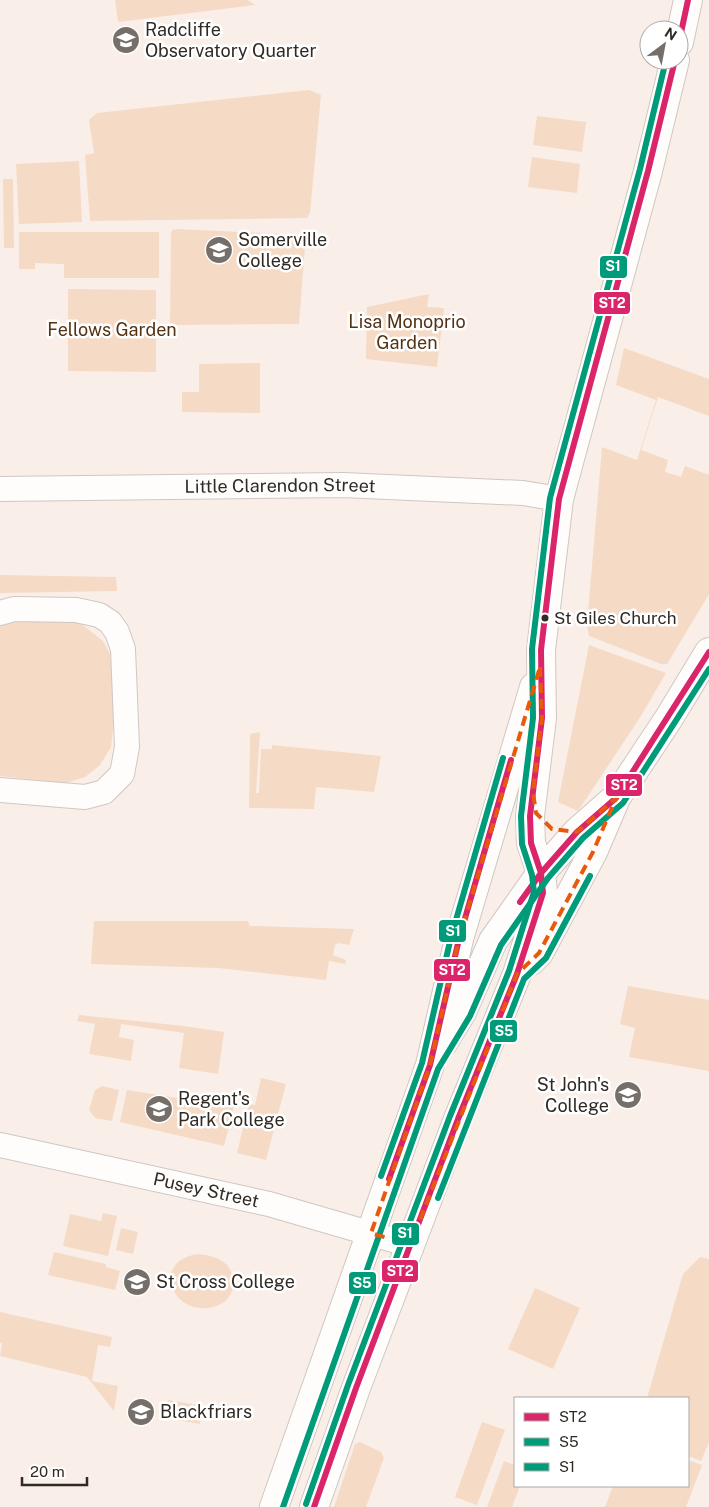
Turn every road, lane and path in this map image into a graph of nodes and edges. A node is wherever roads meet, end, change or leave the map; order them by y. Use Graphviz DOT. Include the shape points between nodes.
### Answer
graph roads {
  1 [pos="688,0"];
  2 [pos="684,20"];
  3 [pos="673,70"];
  4 [pos="0,489"];
  5 [pos="559,499"];
  6 [pos="0,613"];
  7 [pos="709,652"];
  8 [pos="540,668"];
  9 [pos="0,790"];
  10 [pos="532,792"];
  11 [pos="616,798"];
  12 [pos="577,832"];
  13 [pos="540,873"];
  14 [pos="517,974"];
  15 [pos="430,1065"];
  16 [pos="0,1144"];
  17 [pos="371,1233"];
  18 [pos="410,1245"];
  19 [pos="274,1507"];
  20 [pos="314,1507"];
  1 -- 2 [label="main road"];
  3 -- 5 [label="main road"];
  4 -- 5 [label="street, Little Clarendon Street" via="343,485 523,493"];
  5 -- 8 [label="main road"];
  6 -- 9 [label="street" via="14,609 76,610 99,615 110,622 118,632 123,649 127,747 122,774 104,792 85,797"];
  7 -- 11 [label="main road" via="670,718"];
  8 -- 10 [label="main road" via="542,718"];
  8 -- 15 [label="main road" via="459,939"];
  10 -- 12 [label="main road" via="536,813 542,823 552,829"];
  10 -- 13 [label="main road" via="531,843"];
  11 -- 12 [label="main road"];
  11 -- 14 [label="main road" via="593,852 540,953"];
  12 -- 13 [label="main road"];
  13 -- 14 [label="main road" via="543,893"];
  13 -- 15 [label="main road" via="493,940 462,1012"];
  14 -- 18 [label="main road"];
  15 -- 17 [label="main road"];
  16 -- 17 [label="street, Pusey Street" via="309,1215"];
  17 -- 18 [label="street, Pusey Street"];
  17 -- 19 [label="main road"];
  18 -- 20 [label="main road"];
}
